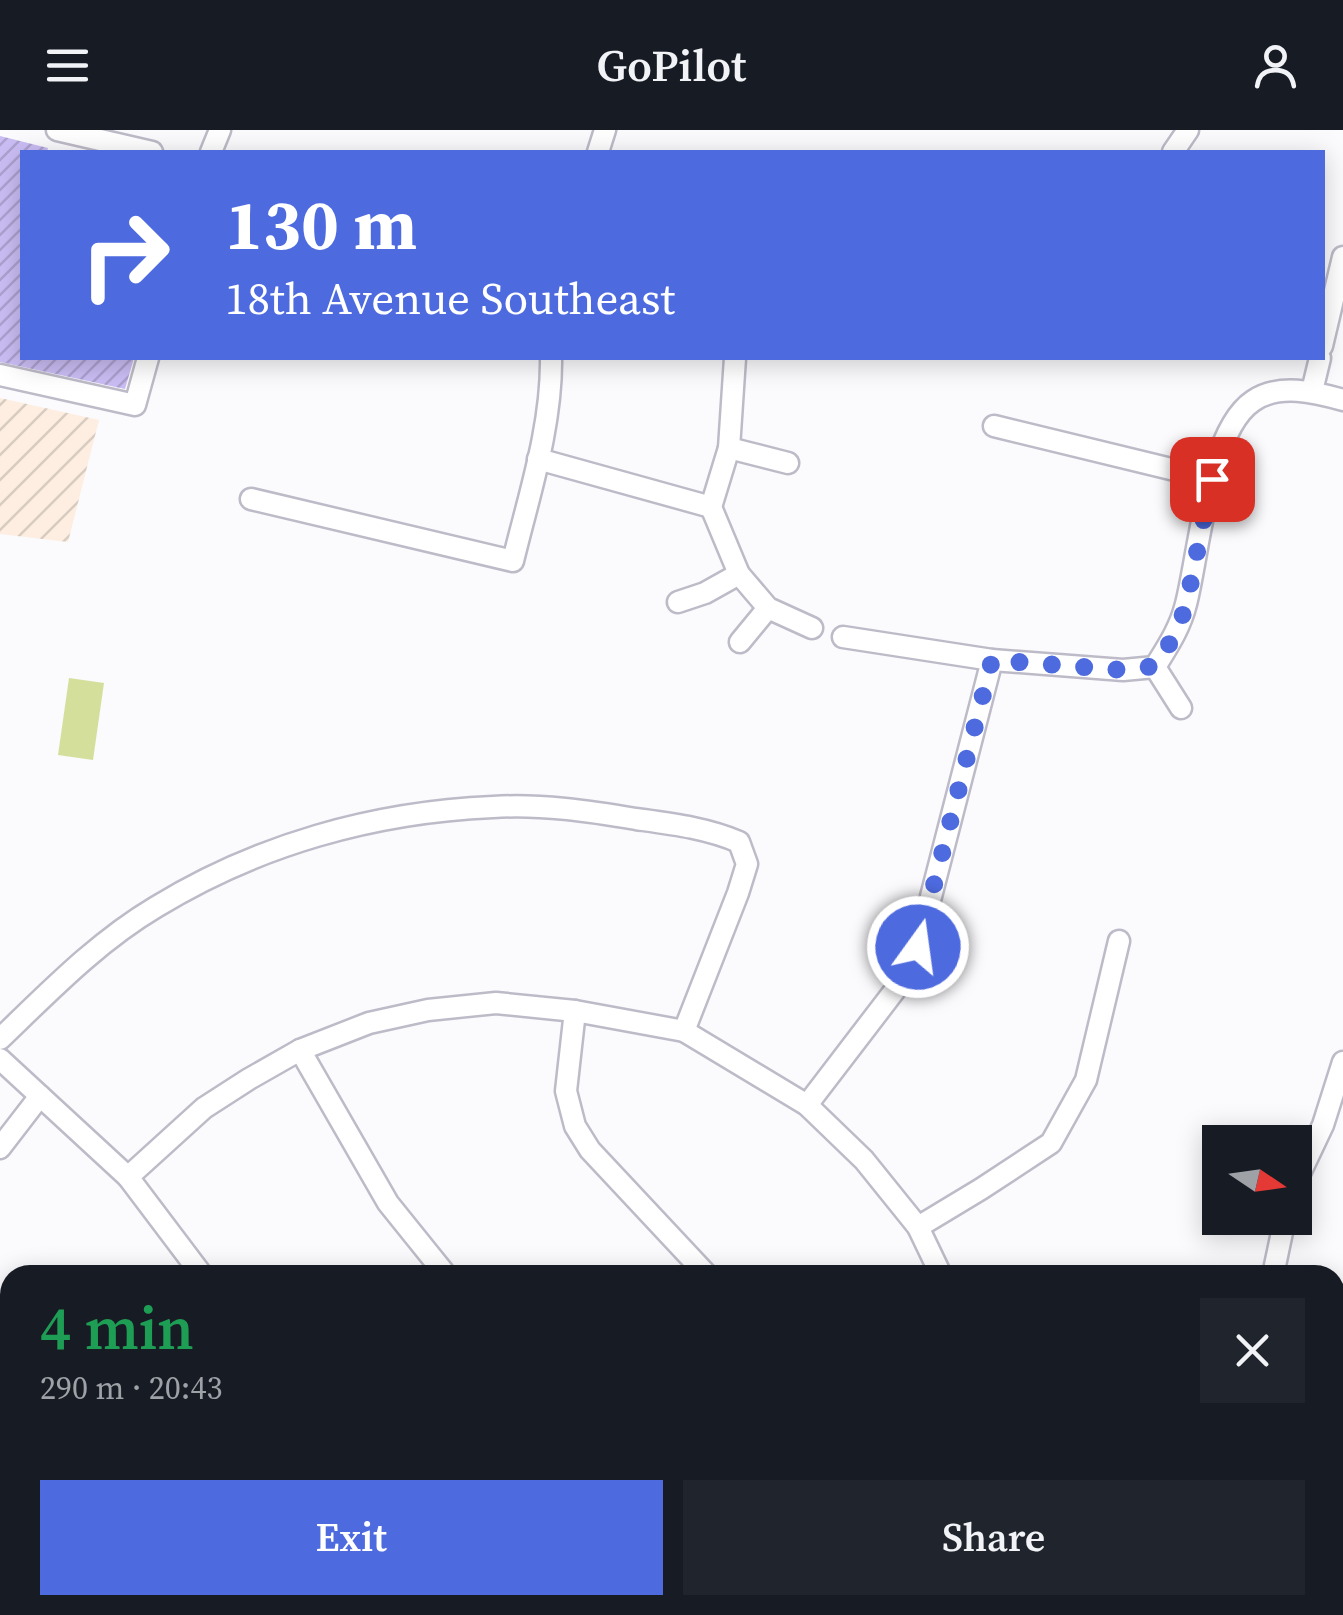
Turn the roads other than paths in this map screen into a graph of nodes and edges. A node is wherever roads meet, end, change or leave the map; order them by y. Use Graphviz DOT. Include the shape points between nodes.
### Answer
graph roads {
  1 [pos="57,130"];
  2 [pos="143,150"];
  3 [pos="1343,257"];
  4 [pos="1325,333"];
  5 [pos="147,360"];
  6 [pos="551,360"];
  7 [pos="735,360"];
  8 [pos="1320,360"];
  9 [pos="0,375"];
  10 [pos="1312,391"];
  11 [pos="1343,400"];
  12 [pos="994,426"];
  13 [pos="728,448"];
  14 [pos="538,460"];
  15 [pos="788,463"];
  16 [pos="1212,479"];
  17 [pos="252,499"];
  18 [pos="711,506"];
  19 [pos="739,574"];
  20 [pos="678,602"];
  21 [pos="768,608"];
  22 [pos="812,628"];
  23 [pos="843,637"];
  24 [pos="740,642"];
  25 [pos="992,660"];
  26 [pos="1155,666"];
  27 [pos="1181,708"];
  28 [pos="1119,941"];
  29 [pos="575,1010"];
  30 [pos="684,1031"];
  31 [pos="0,1039"];
  32 [pos="300,1050"];
  33 [pos="0,1059"];
  34 [pos="1343,1062"];
  35 [pos="40,1096"];
  36 [pos="806,1105"];
  37 [pos="0,1148"];
  38 [pos="1312,1148"];
  39 [pos="128,1177"];
  40 [pos="918,1226"];
  41 [pos="1281,1235"];
  42 [pos="194,1265"];
  43 [pos="438,1265"];
  44 [pos="697,1265"];
  45 [pos="937,1265"];
  46 [pos="1275,1265"];
  1 -- 2 [label="street"];
  3 -- 4 [label="street"];
  5 -- 9 [label="street" via="134,406"];
  6 -- 14 [label="street"];
  7 -- 13 [label="street"];
  8 -- 10 [label="street"];
  10 -- 11 [label="street"];
  10 -- 16 [label="street" via="1254,400 1236,417"];
  12 -- 16 [label="street"];
  13 -- 15 [label="street"];
  13 -- 18 [label="street"];
  14 -- 17 [label="street" via="513,562"];
  14 -- 18 [label="street"];
  16 -- 26 [label="street" via="1186,606"];
  18 -- 19 [label="street"];
  19 -- 20 [label="street"];
  19 -- 21 [label="street"];
  21 -- 22 [label="street"];
  21 -- 24 [label="street"];
  23 -- 25 [label="street"];
  25 -- 26 [label="street" via="1123,670"];
  25 -- 36 [label="street" via="918,947 895,990"];
  26 -- 27 [label="street"];
  28 -- 40 [label="street" via="1086,1080 1051,1143"];
  29 -- 30 [label="street"];
  29 -- 32 [label="street" via="496,1003 428,1010 369,1023"];
  29 -- 44 [label="street" via="566,1091 575,1126"];
  30 -- 31 [label="street" via="747,864 739,842 713,831 581,810 494,806 399,816 308,836 214,874 92,952"];
  30 -- 36 [label="street"];
  32 -- 39 [label="street" via="204,1108"];
  32 -- 43 [label="street" via="388,1203"];
  33 -- 35 [label="street"];
  34 -- 38 [label="street"];
  35 -- 37 [label="street"];
  35 -- 39 [label="street"];
  36 -- 40 [label="street" via="864,1160"];
  39 -- 42 [label="street"];
  40 -- 45 [label="street"];
  41 -- 46 [label="street"];
}
